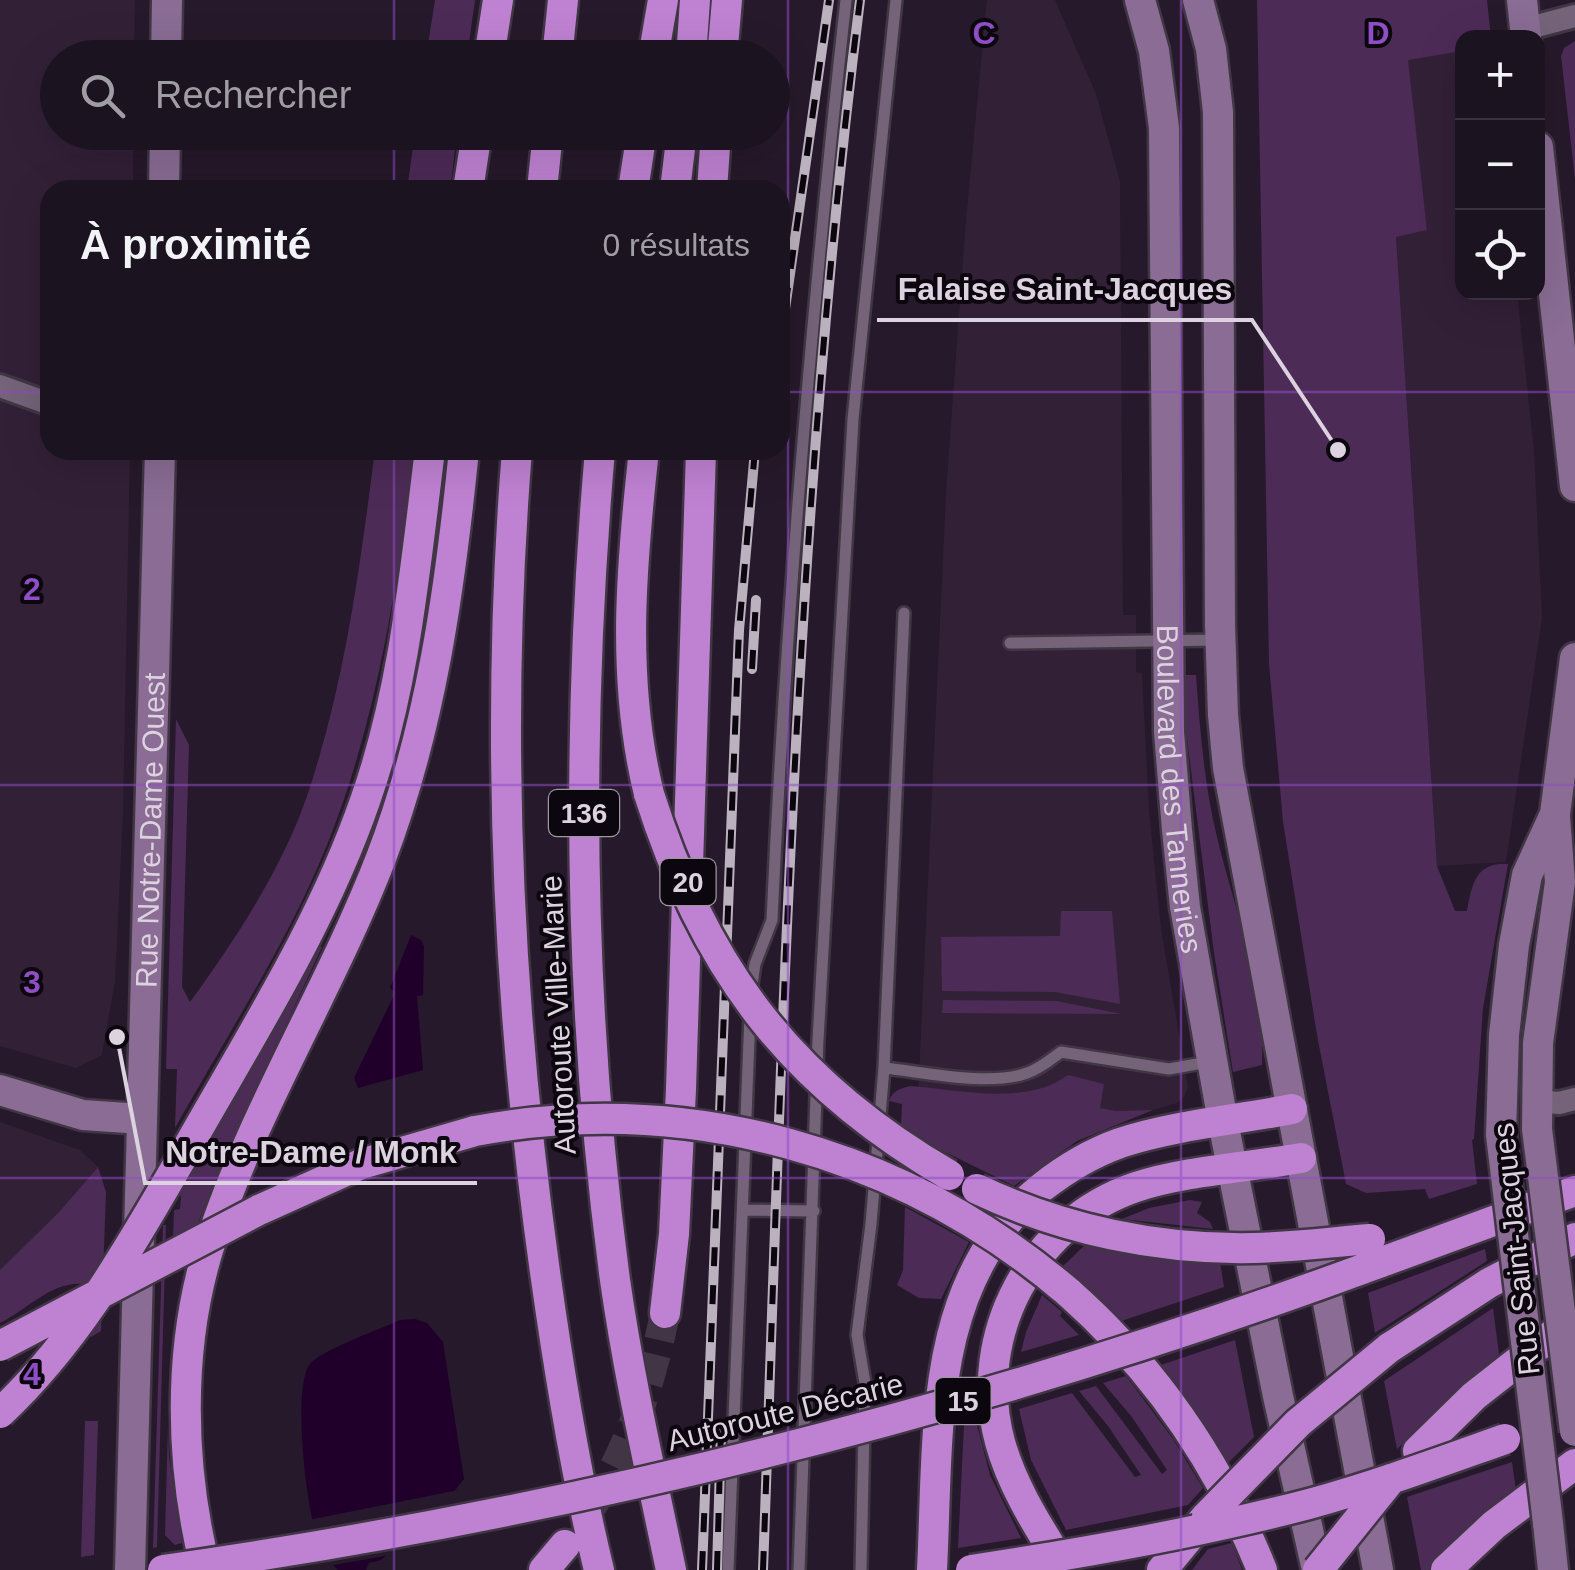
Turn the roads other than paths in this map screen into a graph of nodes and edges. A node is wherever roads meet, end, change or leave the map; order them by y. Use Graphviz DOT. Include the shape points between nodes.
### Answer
graph roads {
  1 [pos="167,0"];
  2 [pos="498,0"];
  3 [pos="564,0"];
  4 [pos="663,0"];
  5 [pos="695,0"];
  6 [pos="727,0"];
  7 [pos="846,0"];
  8 [pos="896,0"];
  9 [pos="1140,0"];
  10 [pos="1198,0"];
  11 [pos="1575,16"];
  12 [pos="1524,22"];
  13 [pos="166,40"];
  14 [pos="494,40"];
  15 [pos="559,40"];
  16 [pos="656,40"];
  17 [pos="692,40"];
  18 [pos="724,40"];
  19 [pos="165,150"];
  20 [pos="474,150"];
  21 [pos="487,150"];
  22 [pos="546,150"];
  23 [pos="639,150"];
  24 [pos="680,150"];
  25 [pos="715,150"];
  26 [pos="164,180"];
  27 [pos="470,180"];
  28 [pos="485,180"];
  29 [pos="543,180"];
  30 [pos="635,180"];
  31 [pos="676,180"];
  32 [pos="713,180"];
  33 [pos="1544,210"];
  34 [pos="0,386"];
  35 [pos="40,400"];
  36 [pos="160,460"];
  37 [pos="429,460"];
  38 [pos="463,460"];
  39 [pos="517,460"];
  40 [pos="599,460"];
  41 [pos="643,460"];
  42 [pos="701,460"];
  43 [pos="1575,486"];
  44 [pos="904,613"];
  45 [pos="1220,640"];
  46 [pos="1168,642"];
  47 [pos="1010,643"];
  48 [pos="1575,658"];
  49 [pos="1565,816"];
  50 [pos="1212,1062"];
  51 [pos="884,1068"];
  52 [pos="0,1090"];
  53 [pos="1575,1099"];
  54 [pos="1292,1110"];
  55 [pos="1536,1115"];
  56 [pos="142,1119"];
  57 [pos="1223,1122"];
  58 [pos="1300,1158"];
  59 [pos="1232,1170"];
  60 [pos="1575,1191"];
  61 [pos="743,1210"];
  62 [pos="814,1211"];
  63 [pos="1575,1238"];
  64 [pos="1375,1251"];
  65 [pos="664,1313"];
  66 [pos="1575,1317"];
  67 [pos="0,1346"];
  68 [pos="0,1413"];
  69 [pos="1575,1414"];
  70 [pos="1575,1430"];
  71 [pos="1575,1464"];
  72 [pos="564,1545"];
  73 [pos="1448,1568"];
  74 [pos="130,1570"];
  75 [pos="163,1570"];
  76 [pos="206,1570"];
  77 [pos="544,1570"];
  78 [pos="599,1570"];
  79 [pos="671,1570"];
  80 [pos="728,1570"];
  81 [pos="799,1570"];
  82 [pos="861,1570"];
  83 [pos="932,1570"];
  84 [pos="971,1570"];
  85 [pos="1066,1570"];
  86 [pos="1162,1570"];
  87 [pos="1262,1570"];
  88 [pos="1318,1570"];
  89 [pos="1378,1570"];
  90 [pos="1552,1570"];
  1 -- 13 [label="main road"];
  2 -- 14 [label="highway"];
  3 -- 15 [label="highway"];
  4 -- 16 [label="highway"];
  5 -- 17 [label="highway"];
  6 -- 18 [label="highway"];
  7 -- 61 [label="lane" via="791,564 772,920 752,976"];
  8 -- 62 [label="lane" via="853,419"];
  9 -- 46 [label="main road, Boulevard des Tanneries" via="1164,128"];
  10 -- 45 [label="main road, Boulevard des Tanneries" via="1218,112"];
  11 -- 12 [label="street"];
  19 -- 26 [label="main road"];
  20 -- 27 [label="highway"];
  21 -- 28 [label="highway"];
  22 -- 29 [label="highway"];
  23 -- 30 [label="highway"];
  24 -- 31 [label="highway"];
  25 -- 32 [label="highway"];
  33 -- 43 [label="main road"];
  34 -- 35 [label="street"];
  36 -- 56 [label="main road, Rue Notre-Dame Ouest"];
  37 -- 68 [label="highway, bridge" via="396,686 366,800 337,872 101,1296"];
  38 -- 76 [label="highway" via="436,666 399,806 234,1182 200,1283 186,1431"];
  39 -- 78 [label="highway, Autoroute Ville-Marie / 136" via="506,796 519,1044 556,1348"];
  40 -- 79 [label="highway, Autoroute Ville-Marie / 136" via="584,752 589,1002 616,1282"];
  41 -- 64 [label="highway, bridge" via="630,668 650,794 693,911 762,1018 814,1078 948,1175 1065,1223 1160,1243"];
  42 -- 65 [label="highway, 20" via="680,1108"];
  44 -- 51 [label="lane"];
  45 -- 46 [label="lane"];
  45 -- 54 [label="main road, Boulevard des Tanneries" via="1238,834"];
  46 -- 47 [label="lane"];
  46 -- 50 [label="main road, Boulevard des Tanneries" via="1176,830"];
  48 -- 49 [label="main road, Rue Saint-Jacques"];
  49 -- 55 [label="main road, Rue Saint-Jacques" via="1541,1011"];
  49 -- 90 [label="main road, Rue Saint-Jacques, bridge" via="1527,875 1504,1035 1501,1135"];
  50 -- 51 [label="lane" via="1169,1068 1061,1052 1014,1077"];
  50 -- 57 [label="main road, Boulevard des Tanneries"];
  51 -- 82 [label="lane" via="858,1335 865,1383"];
  52 -- 56 [label="main road" via="83,1115"];
  53 -- 55 [label="street"];
  54 -- 57 [label="highway"];
  54 -- 58 [label="main road, Boulevard des Tanneries"];
  55 -- 70 [label="main road, Rue Saint-Jacques, bridge"];
  56 -- 74 [label="main road, Rue Notre-Dame Ouest"];
  57 -- 59 [label="main road, Boulevard des Tanneries"];
  57 -- 83 [label="highway" via="1124,1142 1086,1158 1030,1198 987,1248 964,1290 950,1338"];
  58 -- 59 [label="highway"];
  58 -- 89 [label="main road, Boulevard des Tanneries"];
  59 -- 85 [label="highway" via="1157,1181 1096,1204 1051,1241 1013,1295 995,1354 995,1422 1014,1482"];
  59 -- 88 [label="main road, Boulevard des Tanneries"];
  60 -- 64 [label="highway, Autoroute Décarie / 15" via="1452,1235"];
  61 -- 62 [label="lane"];
  61 -- 80 [label="lane"];
  62 -- 81 [label="lane"];
  63 -- 86 [label="highway, bridge" via="1489,1282 1389,1348 1298,1423"];
  64 -- 75 [label="highway, Autoroute Décarie / 15, bridge" via="1169,1338 785,1450 538,1506"];
  66 -- 88 [label="highway, bridge" via="1474,1396 1418,1450"];
  67 -- 87 [label="highway, bridge" via="258,1210 361,1164 474,1131 544,1121 695,1124 796,1144 868,1169 950,1208 1018,1252 1119,1340 1180,1415"];
  69 -- 84 [label="highway, bridge" via="1310,1504"];
  71 -- 73 [label="highway"];
  72 -- 77 [label="highway"];
}
